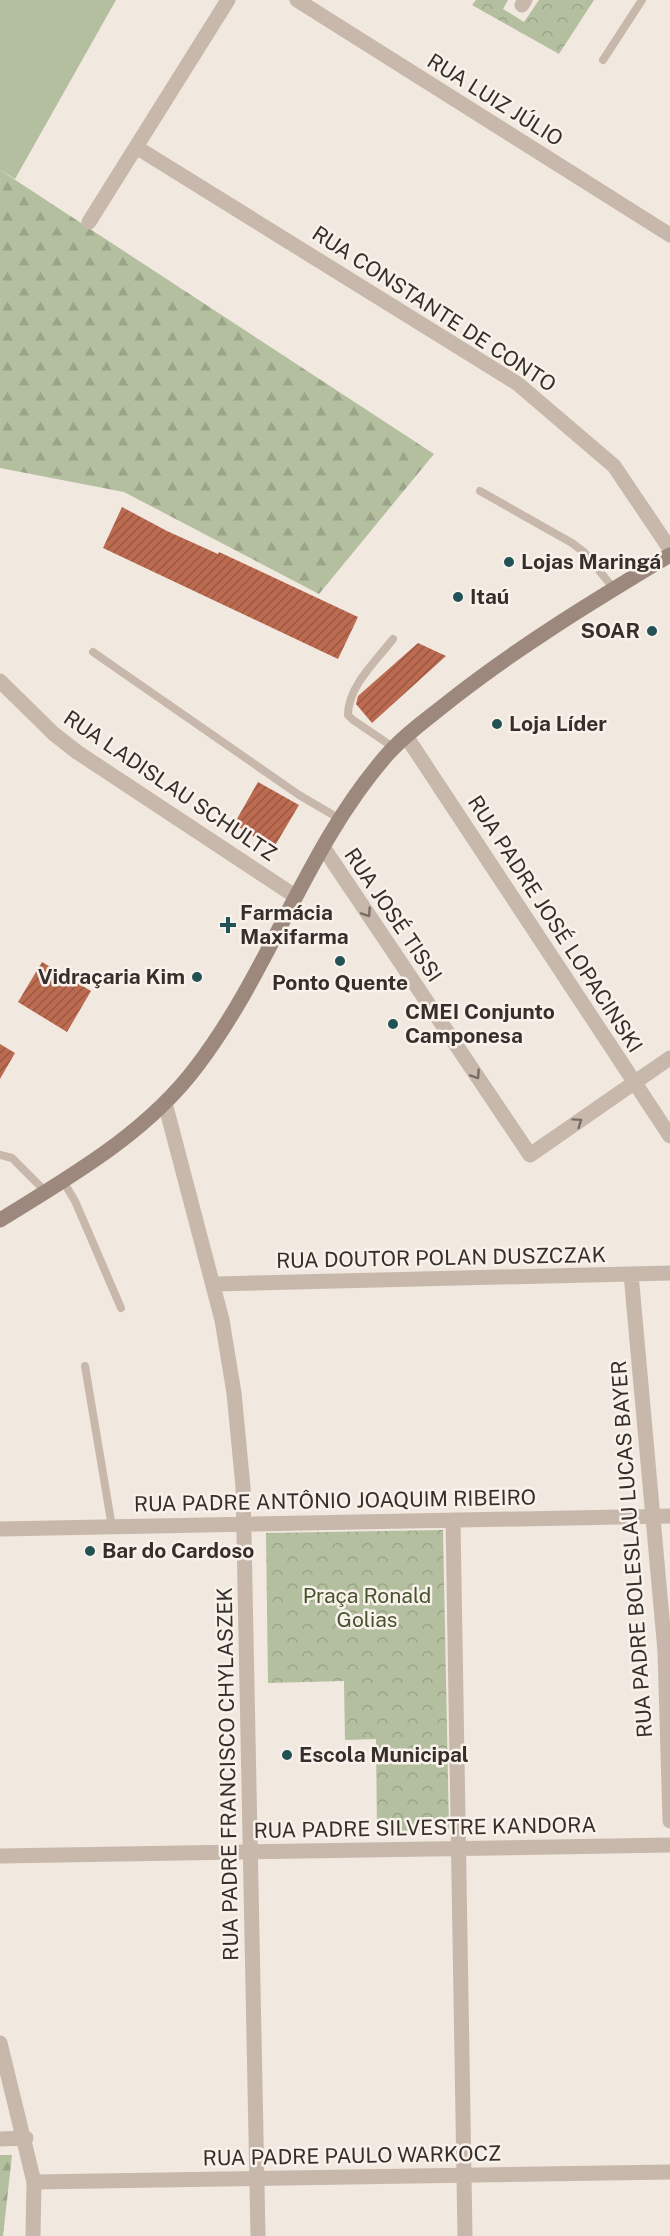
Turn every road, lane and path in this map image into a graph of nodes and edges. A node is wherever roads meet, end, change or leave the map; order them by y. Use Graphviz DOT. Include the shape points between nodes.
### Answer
graph roads {
  1 [pos="228,0"];
  2 [pos="297,0"];
  3 [pos="642,0"];
  4 [pos="603,60"];
  5 [pos="136,147"];
  6 [pos="89,222"];
  7 [pos="670,235"];
  8 [pos="480,491"];
  9 [pos="670,549"];
  10 [pos="670,555"];
  11 [pos="614,589"];
  12 [pos="393,639"];
  13 [pos="93,652"];
  14 [pos="0,681"];
  15 [pos="406,736"];
  16 [pos="393,747"];
  17 [pos="339,819"];
  18 [pos="323,847"];
  19 [pos="295,896"];
  20 [pos="670,1058"];
  21 [pos="635,1083"];
  22 [pos="165,1103"];
  23 [pos="670,1136"];
  24 [pos="0,1155"];
  25 [pos="63,1181"];
  26 [pos="46,1192"];
  27 [pos="0,1220"];
  28 [pos="670,1273"];
  29 [pos="631,1274"];
  30 [pos="214,1284"];
  31 [pos="121,1308"];
  32 [pos="85,1366"];
  33 [pos="654,1516"];
  34 [pos="670,1516"];
  35 [pos="453,1520"];
  36 [pos="245,1524"];
  37 [pos="112,1527"];
  38 [pos="0,1529"];
  39 [pos="665,1593"];
  40 [pos="670,1821"];
  41 [pos="670,1845"];
  42 [pos="459,1849"];
  43 [pos="251,1852"];
  44 [pos="0,1856"];
  45 [pos="0,2043"];
  46 [pos="26,2138"];
  47 [pos="0,2139"];
  48 [pos="670,2172"];
  49 [pos="464,2175"];
  50 [pos="257,2178"];
  51 [pos="34,2182"];
  52 [pos="33,2236"];
  53 [pos="258,2236"];
  54 [pos="465,2236"];
  1 -- 5 [label="street"];
  2 -- 7 [label="street, RUA LUIZ JÚLIO"];
  3 -- 4 [label="lane"];
  5 -- 6 [label="street"];
  5 -- 9 [label="street, RUA CONSTANTE DE CONTO" via="518,384 614,466"];
  8 -- 11 [label="lane" via="572,543"];
  10 -- 11 [label="main road"];
  11 -- 15 [label="main road" via="506,658"];
  12 -- 16 [label="lane" via="362,679 348,706 348,715"];
  13 -- 17 [label="lane"];
  14 -- 19 [label="street, RUA LADISLAU SCHULTZ" via="77,752"];
  15 -- 16 [label="main road"];
  15 -- 21 [label="street, RUA PADRE JOSÉ LOPACINSKI"];
  16 -- 17 [label="main road"];
  17 -- 18 [label="main road"];
  18 -- 19 [label="main road"];
  18 -- 21 [label="street, RUA JOSÉ TISSI, one-way" via="530,1155"];
  19 -- 22 [label="main road" via="210,1048"];
  20 -- 21 [label="street"];
  21 -- 23 [label="street, RUA PADRE JOSÉ LOPACINSKI"];
  22 -- 25 [label="main road" via="135,1130"];
  22 -- 30 [label="street, RUA PADRE FRANCISCO CHYLASZEK"];
  24 -- 26 [label="lane" via="12,1158"];
  25 -- 26 [label="main road"];
  25 -- 31 [label="lane"];
  26 -- 27 [label="main road"];
  28 -- 29 [label="street, RUA DOUTOR POLAN DUSZCZAK"];
  29 -- 30 [label="street, RUA DOUTOR POLAN DUSZCZAK"];
  29 -- 33 [label="street, RUA PADRE BOLESLAU LUCAS BAYER"];
  30 -- 36 [label="street, RUA PADRE FRANCISCO CHYLASZEK" via="234,1393"];
  32 -- 37 [label="lane"];
  33 -- 34 [label="street, RUA PADRE ANTÔNIO JOAQUIM RIBEIRO"];
  33 -- 35 [label="street, RUA PADRE ANTÔNIO JOAQUIM RIBEIRO"];
  33 -- 39 [label="street, RUA PADRE BOLESLAU LUCAS BAYER"];
  35 -- 36 [label="street, RUA PADRE ANTÔNIO JOAQUIM RIBEIRO"];
  35 -- 42 [label="street"];
  36 -- 37 [label="street, RUA PADRE ANTÔNIO JOAQUIM RIBEIRO"];
  36 -- 43 [label="street, RUA PADRE FRANCISCO CHYLASZEK"];
  37 -- 38 [label="street, RUA PADRE ANTÔNIO JOAQUIM RIBEIRO"];
  39 -- 40 [label="street, RUA PADRE BOLESLAU LUCAS BAYER"];
  41 -- 42 [label="street, RUA PADRE SILVESTRE KANDORA"];
  42 -- 43 [label="street, RUA PADRE SILVESTRE KANDORA"];
  42 -- 49 [label="street"];
  43 -- 44 [label="street, RUA PADRE SILVESTRE KANDORA"];
  43 -- 50 [label="street, RUA PADRE FRANCISCO CHYLASZEK"];
  45 -- 46 [label="street"];
  46 -- 47 [label="street"];
  46 -- 51 [label="street"];
  48 -- 49 [label="street, RUA PADRE PAULO WARKOCZ"];
  49 -- 50 [label="street, RUA PADRE PAULO WARKOCZ"];
  49 -- 54 [label="street"];
  50 -- 51 [label="street, RUA PADRE PAULO WARKOCZ"];
  50 -- 53 [label="street, RUA PADRE FRANCISCO CHYLASZEK"];
  51 -- 52 [label="street"];
}
